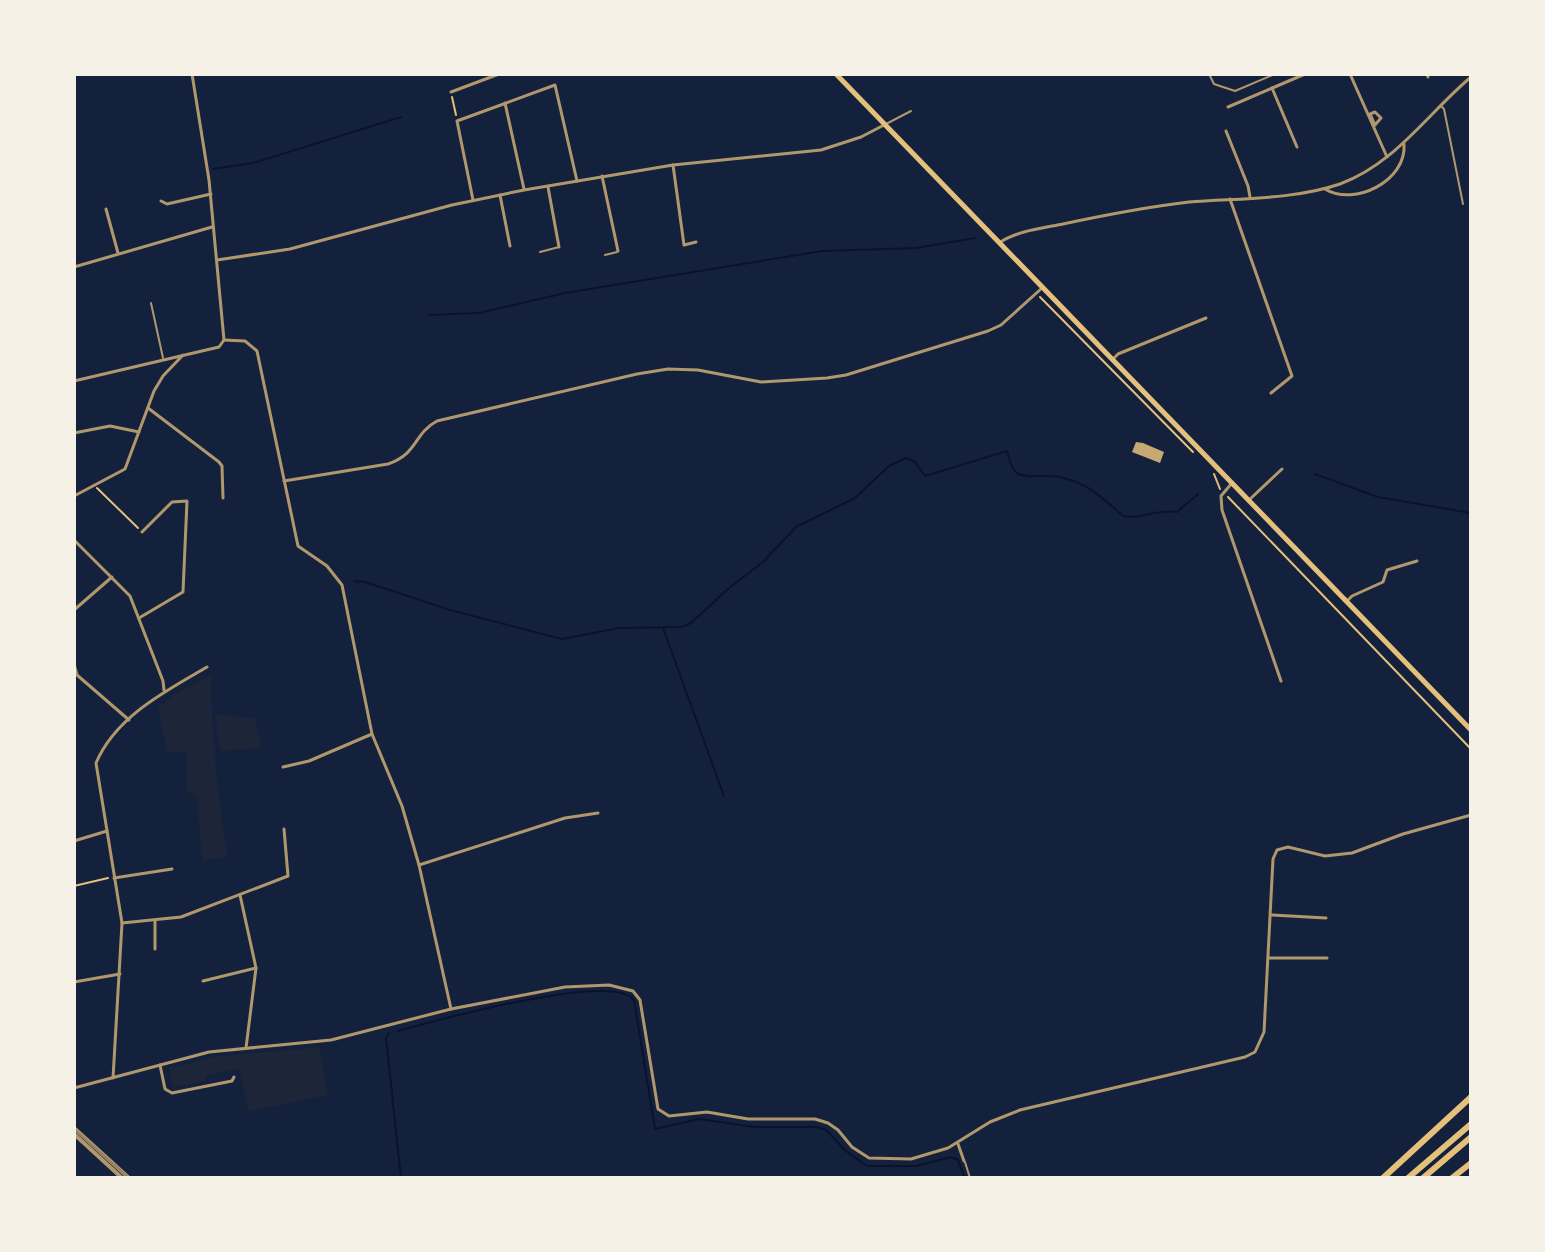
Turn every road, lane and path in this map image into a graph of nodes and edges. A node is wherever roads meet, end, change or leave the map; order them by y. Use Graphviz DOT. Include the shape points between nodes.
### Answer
graph roads {
  1 [pos="192,74"];
  2 [pos="499,74"];
  3 [pos="836,74"];
  4 [pos="1209,74"];
  5 [pos="1275,74"];
  6 [pos="1305,74"];
  7 [pos="1350,74"];
  8 [pos="1471,77"];
  9 [pos="1272,88"];
  10 [pos="451,92"];
  11 [pos="505,103"];
  12 [pos="1441,105"];
  13 [pos="1228,107"];
  14 [pos="911,111"];
  15 [pos="457,121"];
  16 [pos="885,124"];
  17 [pos="1226,131"];
  18 [pos="1403,143"];
  19 [pos="1297,147"];
  20 [pos="1387,157"];
  21 [pos="673,165"];
  22 [pos="602,176"];
  23 [pos="577,181"];
  24 [pos="548,187"];
  25 [pos="1325,189"];
  26 [pos="524,190"];
  27 [pos="211,194"];
  28 [pos="500,195"];
  29 [pos="1250,197"];
  30 [pos="1230,199"];
  31 [pos="473,200"];
  32 [pos="161,201"];
  33 [pos="1463,204"];
  34 [pos="106,209"];
  35 [pos="213,227"];
  36 [pos="696,242"];
  37 [pos="999,243"];
  38 [pos="510,246"];
  39 [pos="559,247"];
  40 [pos="618,251"];
  41 [pos="540,252"];
  42 [pos="118,253"];
  43 [pos="605,255"];
  44 [pos="217,260"];
  45 [pos="74,267"];
  46 [pos="1042,288"];
  47 [pos="1042,298"];
  48 [pos="151,303"];
  49 [pos="1206,318"];
  50 [pos="224,340"];
  51 [pos="183,355"];
  52 [pos="163,359"];
  53 [pos="1113,359"];
  54 [pos="74,381"];
  55 [pos="1271,393"];
  56 [pos="148,408"];
  57 [pos="139,432"];
  58 [pos="74,433"];
  59 [pos="1194,453"];
  60 [pos="1282,469"];
  61 [pos="1211,471"];
  62 [pos="284,481"];
  63 [pos="1232,483"];
  64 [pos="95,486"];
  65 [pos="1223,492"];
  66 [pos="74,496"];
  67 [pos="223,498"];
  68 [pos="1249,500"];
  69 [pos="142,532"];
  70 [pos="74,540"];
  71 [pos="1417,561"];
  72 [pos="112,577"];
  73 [pos="1347,601"];
  74 [pos="74,610"];
  75 [pos="139,618"];
  76 [pos="74,664"];
  77 [pos="207,667"];
  78 [pos="1281,681"];
  79 [pos="164,690"];
  80 [pos="129,720"];
  81 [pos="1471,730"];
  82 [pos="372,734"];
  83 [pos="1471,749"];
  84 [pos="283,767"];
  85 [pos="598,813"];
  86 [pos="1471,815"];
  87 [pos="284,829"];
  88 [pos="107,831"];
  89 [pos="74,841"];
  90 [pos="419,865"];
  91 [pos="172,869"];
  92 [pos="114,878"];
  93 [pos="74,886"];
  94 [pos="240,895"];
  95 [pos="1272,915"];
  96 [pos="1326,918"];
  97 [pos="155,921"];
  98 [pos="122,923"];
  99 [pos="155,949"];
  100 [pos="1269,958"];
  101 [pos="1327,958"];
  102 [pos="256,968"];
  103 [pos="120,974"];
  104 [pos="203,981"];
  105 [pos="74,982"];
  106 [pos="451,1009"];
  107 [pos="246,1048"];
  108 [pos="160,1065"];
  109 [pos="234,1077"];
  110 [pos="113,1078"];
  111 [pos="74,1088"];
  112 [pos="1471,1097"];
  113 [pos="1471,1124"];
  114 [pos="74,1131"];
  115 [pos="1471,1137"];
  116 [pos="958,1144"];
  117 [pos="964,1161"];
  118 [pos="1471,1163"];
  119 [pos="122,1178"];
  120 [pos="129,1178"];
  121 [pos="970,1178"];
  122 [pos="1383,1178"];
  123 [pos="1408,1178"];
  124 [pos="1423,1178"];
  125 [pos="1452,1178"];
  1 -- 27 [label="street"];
  2 -- 10 [label="street"];
  3 -- 16 [label="main road"];
  4 -- 5 [label="lane" via="1214,84 1235,91"];
  6 -- 9 [label="street"];
  7 -- 20 [label="street"];
  8 -- 12 [label="street"];
  9 -- 13 [label="street"];
  9 -- 19 [label="street"];
  10 -- 15 [label="path"];
  11 -- 15 [label="street"];
  11 -- 23 [label="street" via="555,85"];
  11 -- 26 [label="street"];
  12 -- 18 [label="street"];
  12 -- 33 [label="lane"];
  14 -- 16 [label="lane"];
  15 -- 31 [label="street"];
  16 -- 21 [label="street" via="821,150"];
  16 -- 37 [label="main road"];
  17 -- 29 [label="street"];
  18 -- 20 [label="street"];
  18 -- 25 [label="street" via="1401,159 1376,189 1346,194"];
  20 -- 25 [label="street"];
  21 -- 22 [label="street"];
  21 -- 36 [label="street" via="684,245"];
  22 -- 23 [label="street"];
  22 -- 40 [label="street"];
  23 -- 24 [label="street"];
  24 -- 26 [label="street"];
  24 -- 39 [label="street"];
  25 -- 29 [label="street"];
  26 -- 28 [label="street"];
  27 -- 32 [label="street"];
  27 -- 35 [label="street"];
  28 -- 31 [label="street"];
  28 -- 38 [label="street"];
  29 -- 30 [label="street"];
  30 -- 37 [label="street" via="1109,214"];
  30 -- 55 [label="street" via="1292,376"];
  31 -- 44 [label="street" via="290,249"];
  34 -- 42 [label="street"];
  35 -- 42 [label="street"];
  35 -- 44 [label="street"];
  37 -- 46 [label="main road"];
  39 -- 41 [label="lane"];
  40 -- 43 [label="lane"];
  42 -- 45 [label="street"];
  44 -- 50 [label="street"];
  46 -- 53 [label="main road"];
  46 -- 62 [label="street" via="988,331 846,375 761,382 698,370 637,374 437,421 404,458 388,464"];
  47 -- 59 [label="path"];
  48 -- 52 [label="lane"];
  49 -- 53 [label="street"];
  50 -- 51 [label="street" via="219,347"];
  50 -- 62 [label="street" via="245,341 257,351"];
  51 -- 52 [label="street"];
  51 -- 56 [label="street" via="163,376"];
  52 -- 54 [label="street"];
  53 -- 63 [label="main road"];
  56 -- 57 [label="street"];
  56 -- 67 [label="street" via="219,462"];
  57 -- 58 [label="street" via="110,426"];
  57 -- 64 [label="street" via="123,471"];
  60 -- 68 [label="street"];
  61 -- 65 [label="path"];
  62 -- 82 [label="street" via="298,546 327,566 342,585"];
  63 -- 65 [label="street"];
  63 -- 68 [label="main road"];
  64 -- 66 [label="street"];
  64 -- 69 [label="path"];
  65 -- 78 [label="street" via="1222,510"];
  65 -- 83 [label="path"];
  68 -- 73 [label="main road"];
  69 -- 75 [label="street" via="172,502 187,501 183,592"];
  70 -- 72 [label="street"];
  71 -- 73 [label="street" via="1387,570 1383,582"];
  72 -- 74 [label="street"];
  72 -- 75 [label="street" via="130,596"];
  73 -- 81 [label="main road"];
  75 -- 79 [label="street"];
  76 -- 80 [label="street" via="77,675"];
  77 -- 79 [label="street"];
  79 -- 80 [label="street"];
  80 -- 88 [label="street" via="96,763"];
  82 -- 84 [label="street"];
  82 -- 90 [label="street"];
  85 -- 90 [label="street" via="565,818"];
  86 -- 95 [label="street" via="1352,853 1325,856 1288,847 1277,850"];
  87 -- 94 [label="street" via="288,876"];
  88 -- 89 [label="street"];
  88 -- 92 [label="street"];
  90 -- 106 [label="street"];
  91 -- 92 [label="street"];
  92 -- 93 [label="path"];
  92 -- 98 [label="street"];
  94 -- 97 [label="street"];
  94 -- 102 [label="street"];
  95 -- 96 [label="street"];
  95 -- 100 [label="street"];
  97 -- 98 [label="street"];
  97 -- 99 [label="street"];
  98 -- 103 [label="street"];
  100 -- 101 [label="street"];
  100 -- 116 [label="street" via="1264,1032 1255,1052 1020,1110"];
  102 -- 104 [label="street"];
  102 -- 107 [label="street"];
  103 -- 105 [label="street"];
  103 -- 110 [label="street"];
  106 -- 107 [label="street" via="354,1036"];
  106 -- 116 [label="street" via="578,986 625,987 641,1004 662,1113 815,1119 875,1159 920,1158"];
  107 -- 108 [label="street"];
  108 -- 109 [label="street" via="165,1089 172,1093"];
  108 -- 110 [label="street"];
  110 -- 111 [label="street"];
  112 -- 122 [label="highway"];
  113 -- 123 [label="highway"];
  114 -- 119 [label="street"];
  114 -- 120 [label="street"];
  115 -- 124 [label="highway"];
  116 -- 117 [label="street"];
  117 -- 121 [label="lane"];
  118 -- 125 [label="highway"];
}
